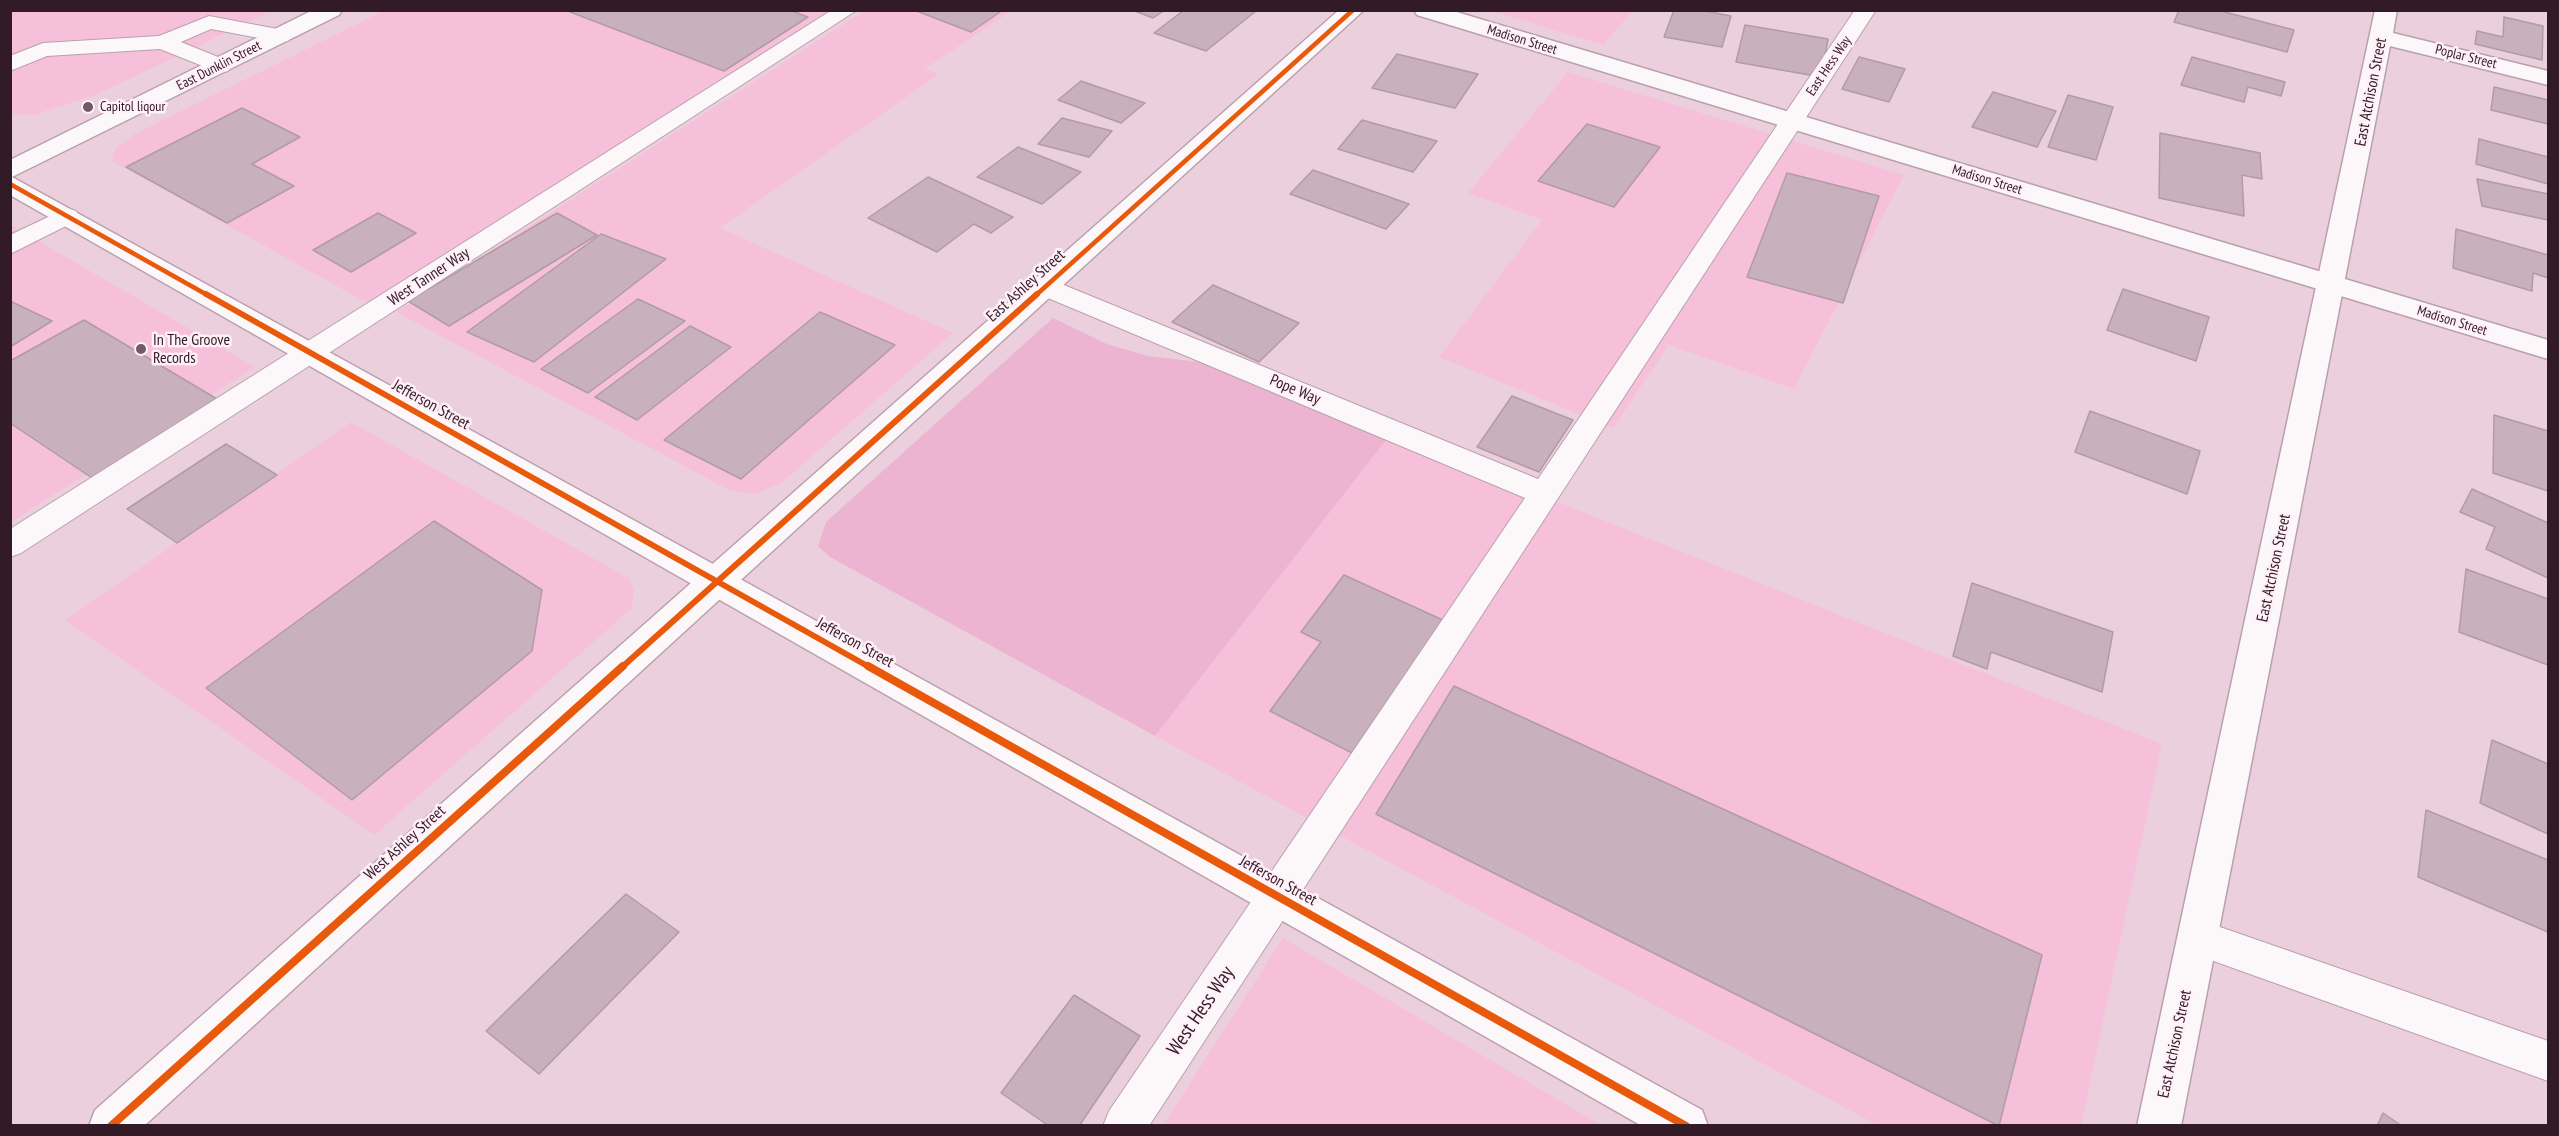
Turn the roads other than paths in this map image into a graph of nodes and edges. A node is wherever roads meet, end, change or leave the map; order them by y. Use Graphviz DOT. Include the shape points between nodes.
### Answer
graph roads {
  1 [pos="331,10"];
  2 [pos="847,10"];
  3 [pos="1353,10"];
  4 [pos="1425,10"];
  5 [pos="1866,10"];
  6 [pos="2385,24"];
  7 [pos="280,36"];
  8 [pos="163,42"];
  9 [pos="10,64"];
  10 [pos="220,66"];
  11 [pos="2548,78"];
  12 [pos="1792,121"];
  13 [pos="10,170"];
  14 [pos="10,184"];
  15 [pos="67,216"];
  16 [pos="10,246"];
  17 [pos="2332,285"];
  18 [pos="1045,287"];
  19 [pos="2548,350"];
  20 [pos="310,353"];
  21 [pos="1545,494"];
  22 [pos="10,544"];
  23 [pos="717,581"];
  24 [pos="1278,896"];
  25 [pos="2197,937"];
  26 [pos="2548,1061"];
  27 [pos="111,1125"];
  28 [pos="1124,1125"];
  29 [pos="1686,1125"];
  30 [pos="2159,1125"];
  1 -- 7 [label="street, East Dunklin Street"];
  2 -- 20 [label="lane, West Tanner Way"];
  3 -- 18 [label="street, East Ashley Street"];
  4 -- 12 [label="street, Madison Street"];
  5 -- 12 [label="lane, East Hess Way"];
  6 -- 11 [label="street, Poplar Street"];
  6 -- 17 [label="street, East Atchison Street"];
  7 -- 8 [label="lane" via="209,22"];
  7 -- 10 [label="street, East Dunklin Street"];
  8 -- 9 [label="lane" via="43,50"];
  8 -- 10 [label="lane"];
  10 -- 13 [label="street, East Dunklin Street"];
  12 -- 17 [label="street, Madison Street"];
  12 -- 21 [label="lane, East Hess Way"];
  14 -- 15 [label="street, Jefferson Street"];
  15 -- 16 [label="lane"];
  15 -- 20 [label="street, Jefferson Street"];
  17 -- 19 [label="street, Madison Street"];
  17 -- 25 [label="street, East Atchison Street"];
  18 -- 21 [label="lane, Pope Way"];
  18 -- 23 [label="street, East Ashley Street"];
  20 -- 22 [label="lane, West Tanner Way"];
  20 -- 23 [label="street, Jefferson Street"];
  21 -- 24 [label="lane, West Hess Way"];
  23 -- 24 [label="street, Jefferson Street"];
  23 -- 27 [label="street, West Ashley Street"];
  24 -- 28 [label="lane, West Hess Way"];
  24 -- 29 [label="street, Jefferson Street"];
  25 -- 26 [label="lane"];
  25 -- 30 [label="street, East Atchison Street"];
}
